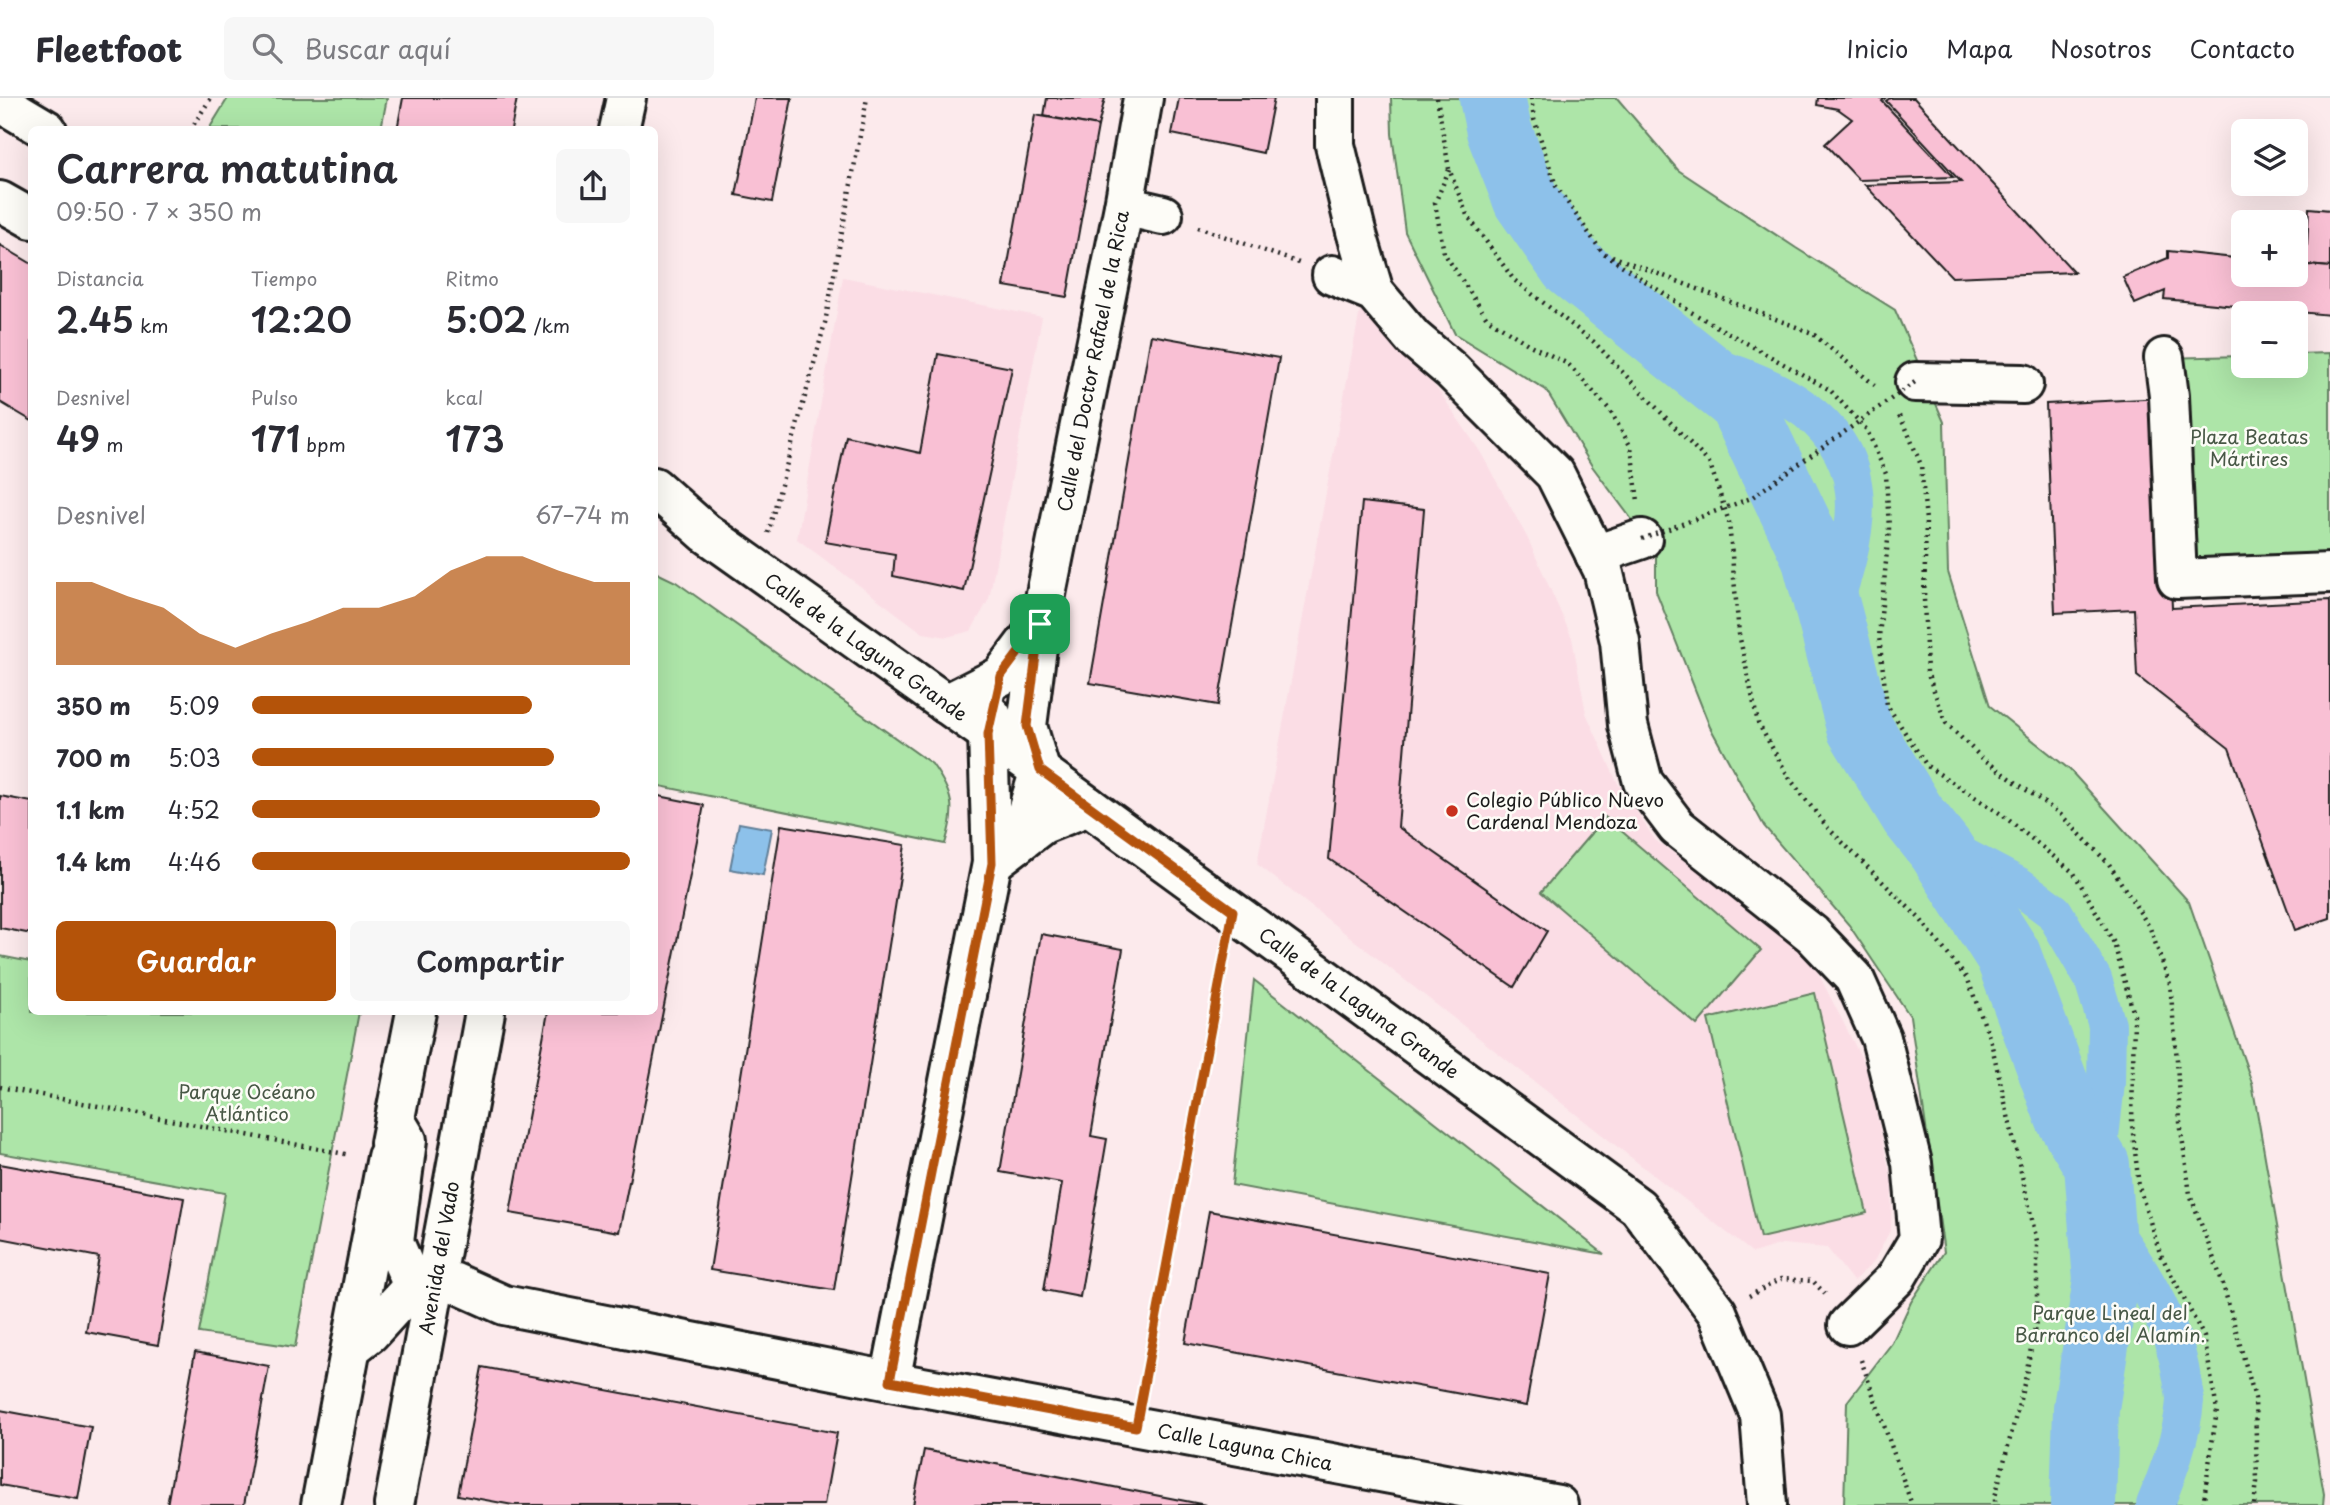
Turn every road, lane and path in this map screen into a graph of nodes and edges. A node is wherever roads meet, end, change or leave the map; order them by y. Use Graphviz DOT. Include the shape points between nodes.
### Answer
graph roads {
  1 [pos="211,98"];
  2 [pos="626,98"];
  3 [pos="867,98"];
  4 [pos="1143,98"];
  5 [pos="1335,98"];
  6 [pos="1437,98"];
  7 [pos="1531,98"];
  8 [pos="0,102"];
  9 [pos="40,126"];
  10 [pos="193,126"];
  11 [pos="620,126"];
  12 [pos="1449,169"];
  13 [pos="0,201"];
  14 [pos="1124,206"];
  15 [pos="1163,215"];
  16 [pos="28,217"];
  17 [pos="1602,252"];
  18 [pos="1332,275"];
  19 [pos="1374,292"];
  20 [pos="2164,358"];
  21 [pos="1915,382"];
  22 [pos="2023,384"];
  23 [pos="658,491"];
  24 [pos="658,519"];
  25 [pos="706,533"];
  26 [pos="1622,546"];
  27 [pos="758,571"];
  28 [pos="2330,573"];
  29 [pos="1040,624"];
  30 [pos="1001,676"];
  31 [pos="946,704"];
  32 [pos="1006,735"];
  33 [pos="1040,770"];
  34 [pos="1088,806"];
  35 [pos="1005,853"];
  36 [pos="1233,911"];
  37 [pos="415,1015"];
  38 [pos="484,1015"];
  39 [pos="0,1087"];
  40 [pos="395,1120"];
  41 [pos="387,1160"];
  42 [pos="426,1292"];
  43 [pos="1848,1325"];
  44 [pos="352,1347"];
  45 [pos="890,1381"];
  46 [pos="1136,1427"];
  47 [pos="321,1505"];
  48 [pos="394,1505"];
  49 [pos="1558,1505"];
  50 [pos="1767,1505"];
  51 [pos="1995,1505"];
  52 [pos="2203,1505"];
  53 [pos="2254,1505"];
  1 -- 10 [label="path"];
  2 -- 11 [label="street"];
  3 -- 27 [label="path" via="825,323"];
  4 -- 14 [label="street, Calle del Doctor Rafael de la Rica"];
  5 -- 19 [label="street" via="1335,145"];
  6 -- 12 [label="path"];
  7 -- 17 [label="path" via="1556,186"];
  8 -- 9 [label="street"];
  12 -- 26 [label="path" via="1435,202 1444,253 1487,318 1569,364 1609,409 1631,447 1639,496"];
  12 -- 51 [label="path" via="1468,215 1514,280 1594,342 1710,464 1729,522 1739,634 1758,723 1790,779 1827,827 1920,919 1968,981 1991,1042 2037,1241 2037,1316"];
  13 -- 16 [label="street"];
  14 -- 15 [label="street"];
  14 -- 29 [label="street, Calle del Doctor Rafael de la Rica"];
  15 -- 18 [label="path"];
  17 -- 52 [label="path" via="1691,312 1830,390 1867,430 1886,474 1889,529 1879,637 1887,705 1927,766 2001,814 2074,873 2114,943 2134,1015 2132,1124 2139,1187 2160,1253 2204,1337 2217,1410"];
  17 -- 53 [label="path" via="1812,333 1886,395 1906,428 1921,465 1926,521 1927,672 1946,723 1982,758 2060,814 2109,863 2150,928 2170,984 2190,1194 2222,1281 2255,1398"];
  18 -- 19 [label="street"];
  19 -- 26 [label="street" via="1413,338 1452,371"];
  20 -- 28 [label="street" via="2177,579"];
  21 -- 22 [label="street"];
  21 -- 26 [label="path, bridge" via="1751,498"];
  23 -- 25 [label="street, Calle de la Laguna Grande"];
  24 -- 25 [label="street, Calle de la Laguna Grande"];
  25 -- 27 [label="street, Calle de la Laguna Grande"];
  26 -- 43 [label="street" via="1603,570 1620,641 1628,725 1643,782 1677,827 1812,934 1854,978 1881,1038 1912,1163 1919,1239 1896,1278"];
  27 -- 31 [label="street, Calle de la Laguna Grande"];
  29 -- 30 [label="street"];
  29 -- 32 [label="street, Calle del Doctor Rafael de la Rica"];
  30 -- 31 [label="street"];
  30 -- 32 [label="street"];
  31 -- 32 [label="street, Calle de la Laguna Grande"];
  32 -- 33 [label="street, Calle de la Laguna Grande"];
  32 -- 35 [label="street"];
  33 -- 34 [label="street, Calle de la Laguna Grande"];
  33 -- 35 [label="street"];
  34 -- 35 [label="street" via="1043,824"];
  34 -- 36 [label="street, Calle de la Laguna Grande"];
  35 -- 45 [label="street"];
  36 -- 46 [label="path"];
  36 -- 50 [label="street, Calle de la Laguna Grande" via="1638,1207 1717,1312 1760,1415"];
  37 -- 40 [label="street"];
  38 -- 42 [label="street, Avenida del Vado"];
  39 -- 41 [label="path"];
  40 -- 41 [label="street"];
  40 -- 42 [label="street" via="407,1140 394,1242"];
  41 -- 44 [label="street"];
  42 -- 44 [label="street"];
  42 -- 45 [label="street, Calle Laguna Chica" via="471,1311 505,1305"];
  42 -- 48 [label="street, Avenida del Vado"];
  44 -- 47 [label="street"];
  45 -- 46 [label="street, Calle Laguna Chica"];
  46 -- 49 [label="street, Calle Laguna Chica"];
}
